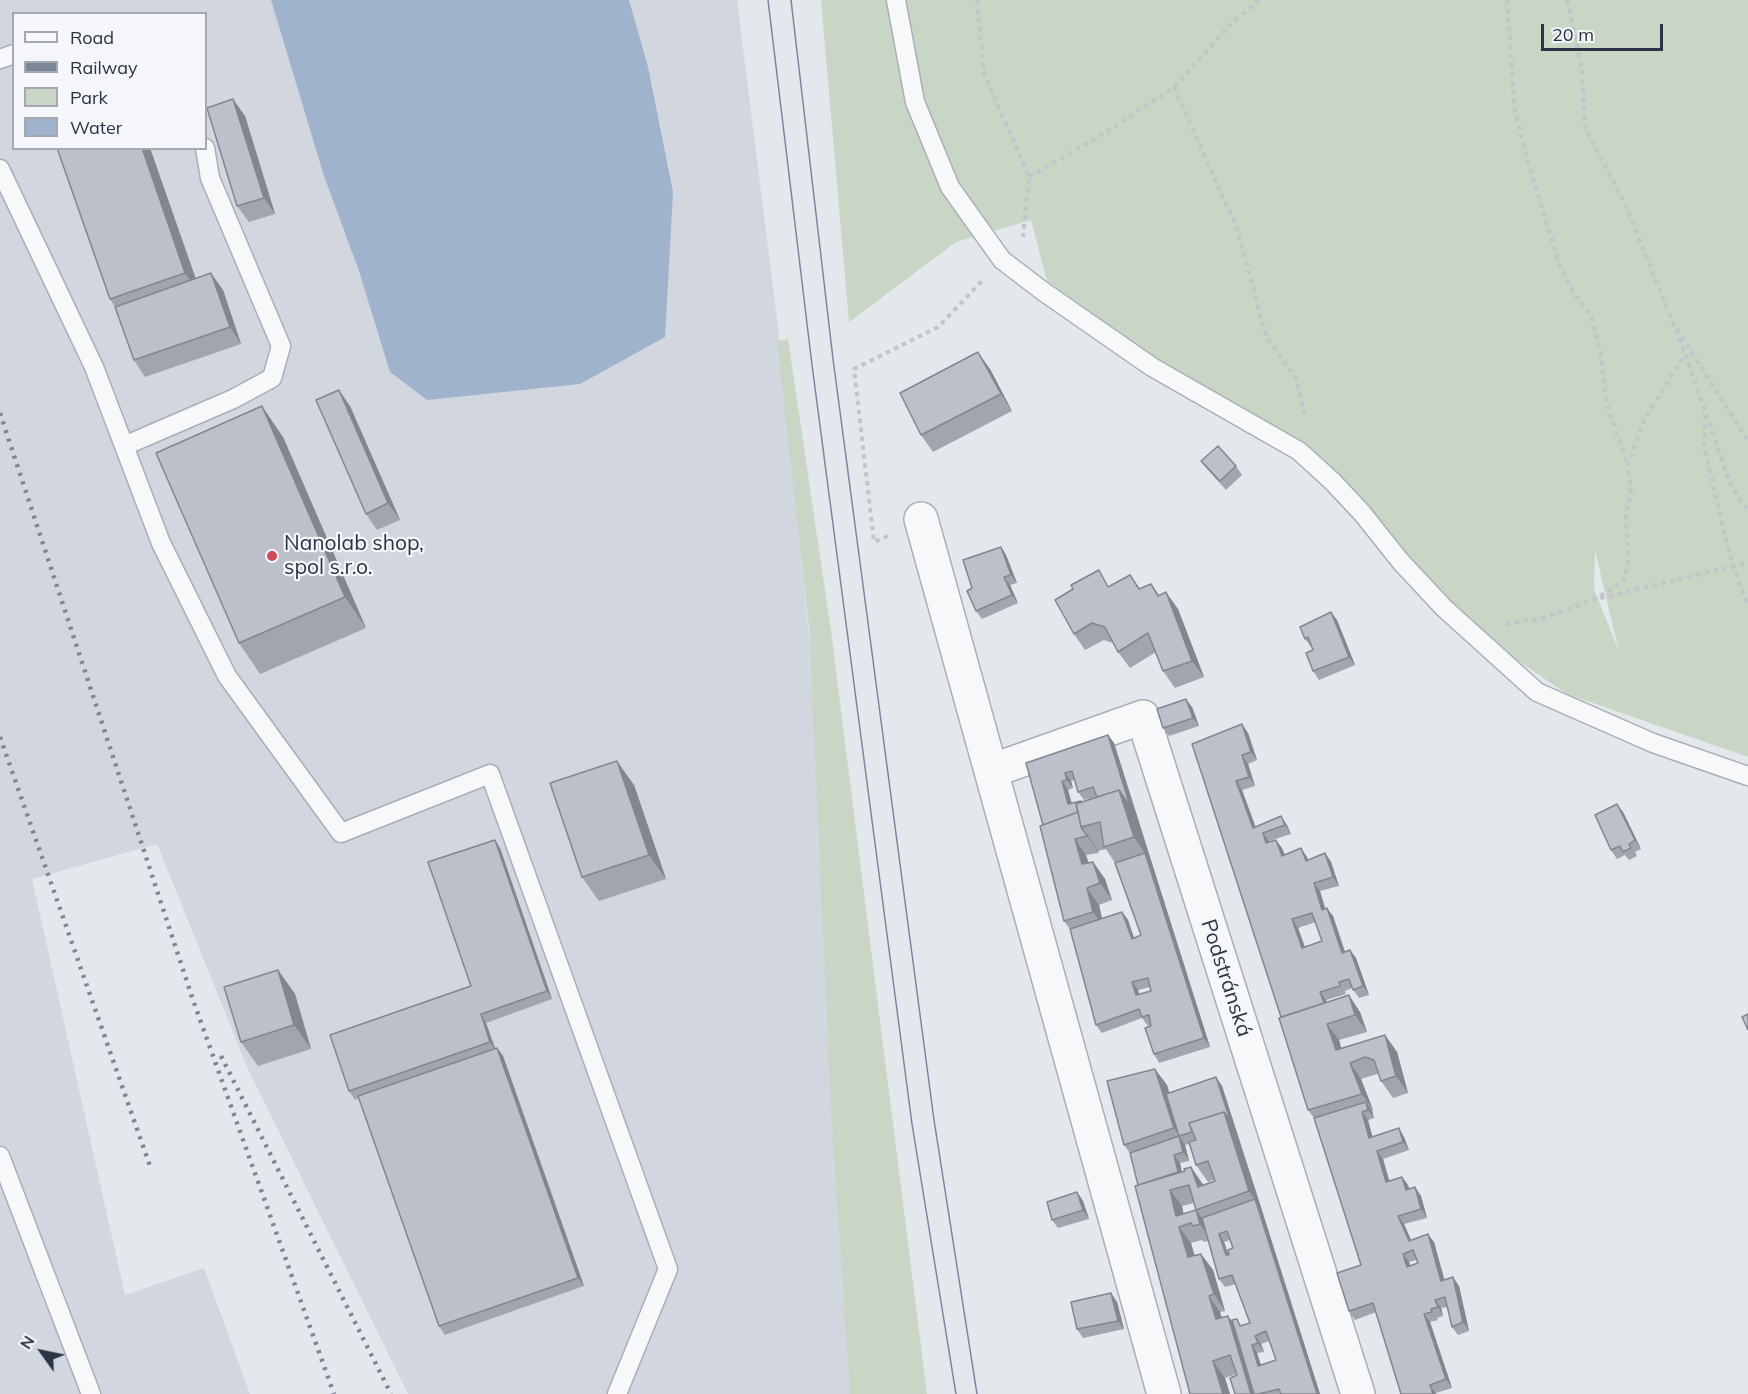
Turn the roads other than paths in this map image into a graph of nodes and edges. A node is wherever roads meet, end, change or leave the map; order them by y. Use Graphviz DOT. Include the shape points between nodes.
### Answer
graph roads {
  1 [pos="896,0"];
  2 [pos="205,150"];
  3 [pos="0,169"];
  4 [pos="124,446"];
  5 [pos="921,519"];
  6 [pos="991,771"];
  7 [pos="1748,776"];
  8 [pos="0,1155"];
  9 [pos="91,1394"];
  10 [pos="617,1394"];
  11 [pos="1164,1394"];
  12 [pos="1358,1394"];
  1 -- 7 [label="lane" via="915,102 950,188 1005,262 1152,367 1299,450 1340,490 1444,608 1537,692 1653,743"];
  2 -- 4 [label="lane" via="210,178 280,346 272,378"];
  3 -- 4 [label="lane" via="94,367"];
  4 -- 10 [label="lane" via="161,543 227,676 341,833 490,774 668,1269"];
  5 -- 6 [label="street"];
  6 -- 11 [label="street"];
  6 -- 12 [label="street, Podstránská" via="1143,717"];
  8 -- 9 [label="lane"];
}
